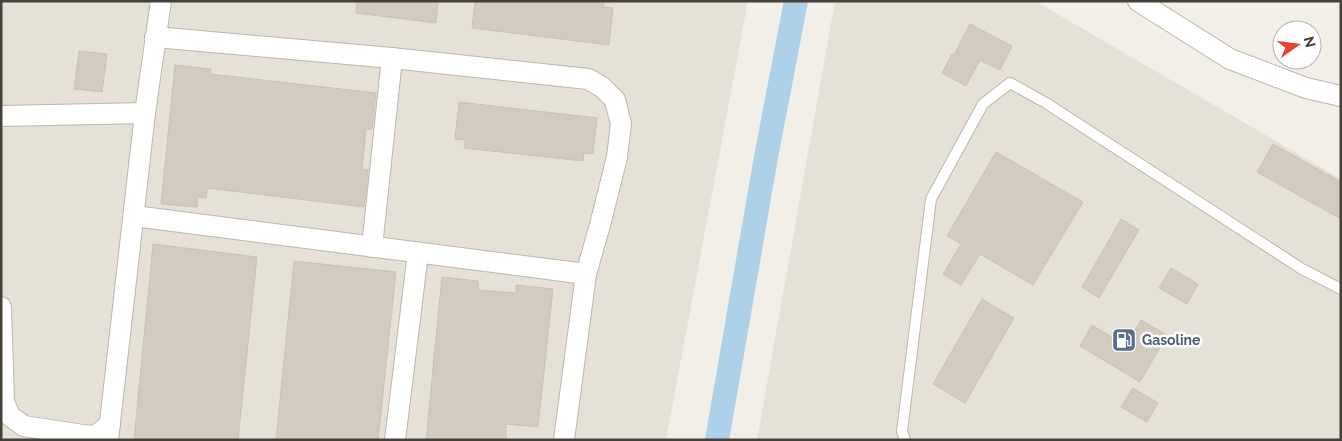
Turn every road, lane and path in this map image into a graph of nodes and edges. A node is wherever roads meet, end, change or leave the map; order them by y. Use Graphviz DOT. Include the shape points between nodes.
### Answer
graph roads {
  1 [pos="161,1"];
  2 [pos="1138,1"];
  3 [pos="155,37"];
  4 [pos="392,58"];
  5 [pos="1341,96"];
  6 [pos="145,113"];
  7 [pos="1,116"];
  8 [pos="134,216"];
  9 [pos="372,247"];
  10 [pos="418,253"];
  11 [pos="586,274"];
  12 [pos="1341,290"];
  13 [pos="1,307"];
  14 [pos="109,432"];
  15 [pos="395,440"];
  16 [pos="564,440"];
  17 [pos="905,440"];
  1 -- 3 [label="street"];
  2 -- 5 [label="street" via="1230,59 1306,88"];
  3 -- 4 [label="street"];
  3 -- 6 [label="street"];
  4 -- 9 [label="street"];
  4 -- 11 [label="street" via="588,78 615,100 621,124 617,157"];
  6 -- 7 [label="street"];
  6 -- 8 [label="street"];
  8 -- 9 [label="street"];
  8 -- 14 [label="street"];
  9 -- 10 [label="street"];
  10 -- 11 [label="street"];
  10 -- 15 [label="street"];
  11 -- 16 [label="street"];
  12 -- 17 [label="lane" via="1302,269 1010,83 983,104 931,199 902,431"];
  13 -- 14 [label="street" via="4,402 10,416 24,426 89,436"];
}
